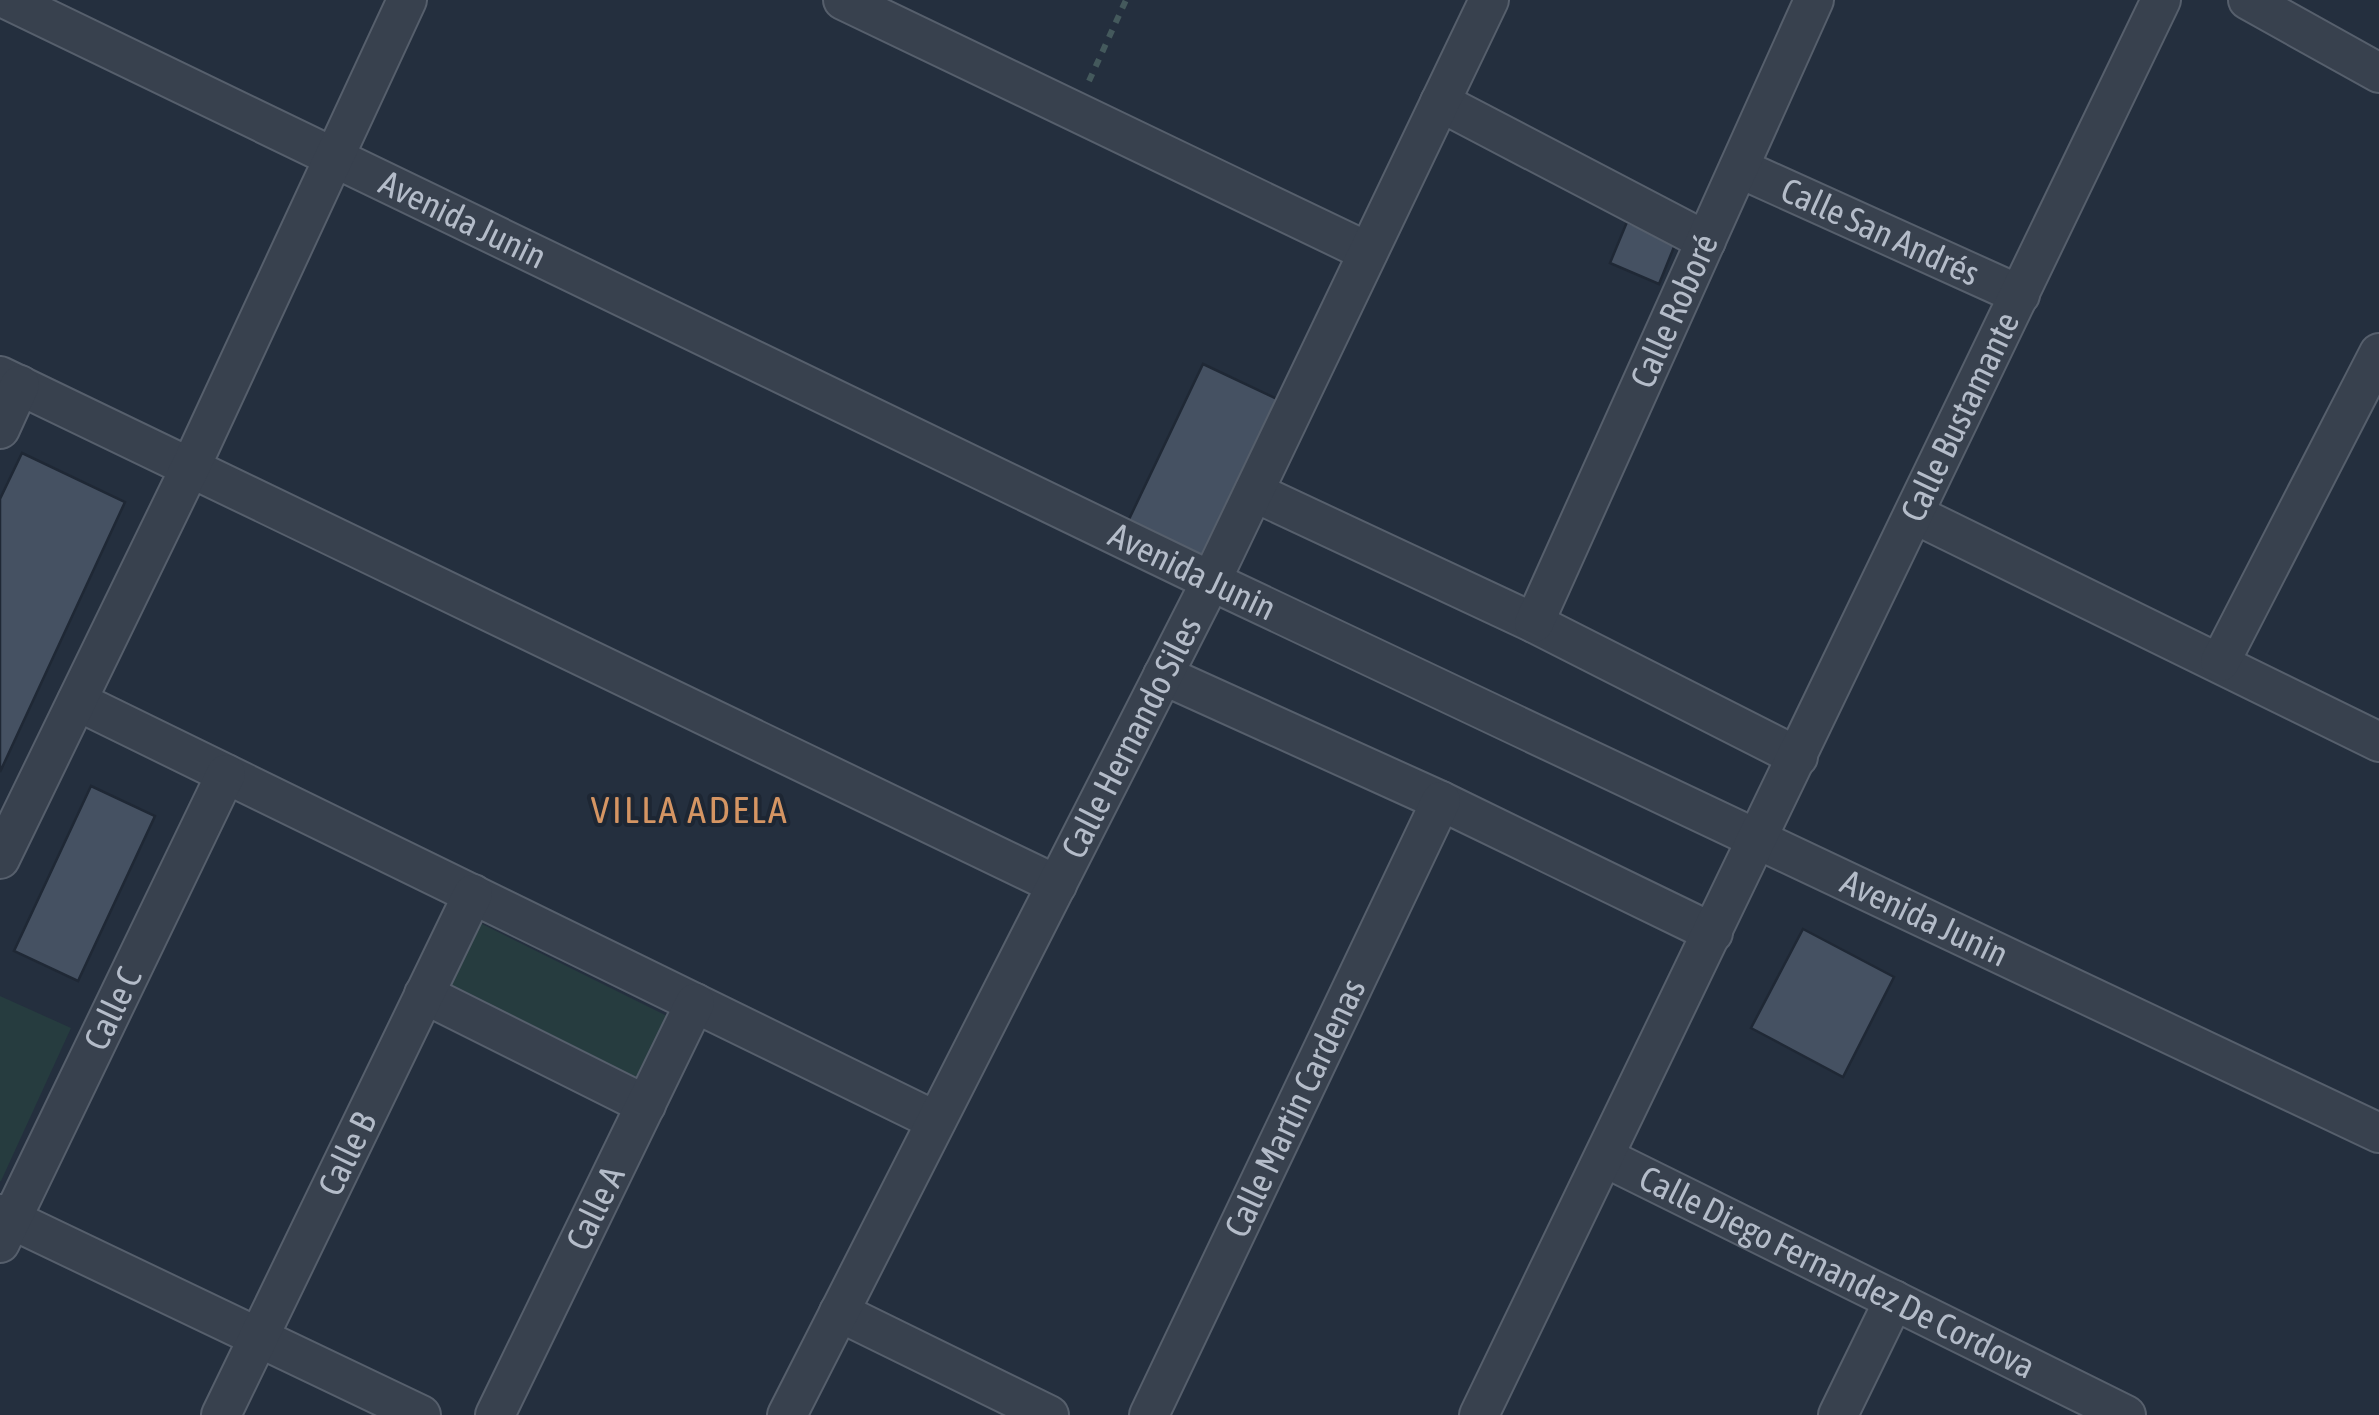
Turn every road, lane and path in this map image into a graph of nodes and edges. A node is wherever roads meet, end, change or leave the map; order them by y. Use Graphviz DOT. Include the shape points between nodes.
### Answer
graph roads {
  1 [pos="8,0"];
  2 [pos="407,0"];
  3 [pos="843,0"];
  4 [pos="1126,0"];
  5 [pos="1489,0"];
  6 [pos="1814,0"];
  7 [pos="2162,0"];
  8 [pos="2248,0"];
  9 [pos="2379,73"];
  10 [pos="1440,102"];
  11 [pos="1075,111"];
  12 [pos="333,156"];
  13 [pos="1739,168"];
  14 [pos="1706,241"];
  15 [pos="1368,252"];
  16 [pos="2020,295"];
  17 [pos="2379,353"];
  18 [pos="10,381"];
  19 [pos="0,429"];
  20 [pos="190,466"];
  21 [pos="1254,492"];
  22 [pos="1914,514"];
  23 [pos="1211,581"];
  24 [pos="1534,623"];
  25 [pos="2220,662"];
  26 [pos="1164,675"];
  27 [pos="77,701"];
  28 [pos="2379,742"];
  29 [pos="1798,756"];
  30 [pos="226,774"];
  31 [pos="1441,801"];
  32 [pos="1759,837"];
  33 [pos="0,859"];
  34 [pos="1057,885"];
  35 [pos="472,894"];
  36 [pos="1713,933"];
  37 [pos="424,994"];
  38 [pos="695,1003"];
  39 [pos="646,1105"];
  40 [pos="936,1122"];
  41 [pos="2379,1134"];
  42 [pos="1604,1157"];
  43 [pos="4,1225"];
  44 [pos="1894,1300"];
  45 [pos="840,1312"];
  46 [pos="259,1337"];
  47 [pos="221,1415"];
  48 [pos="421,1415"];
  49 [pos="495,1415"];
  50 [pos="787,1415"];
  51 [pos="1048,1415"];
  52 [pos="1149,1415"];
  53 [pos="1479,1415"];
  54 [pos="1838,1415"];
  55 [pos="2126,1415"];
  1 -- 12 [label="street, Avenida Junin"];
  2 -- 12 [label="street"];
  3 -- 11 [label="street"];
  4 -- 11 [label="path"];
  5 -- 10 [label="street, Calle Hernando Siles"];
  6 -- 13 [label="street, Calle Roboré"];
  7 -- 16 [label="street, Calle Bustamante"];
  8 -- 9 [label="street"];
  10 -- 14 [label="street"];
  10 -- 15 [label="street, Calle Hernando Siles"];
  11 -- 15 [label="street"];
  12 -- 20 [label="street"];
  12 -- 23 [label="street, Avenida Junin"];
  13 -- 14 [label="street, Calle Roboré"];
  13 -- 16 [label="street, Calle San Andrés"];
  14 -- 24 [label="street, Calle Roboré"];
  15 -- 21 [label="street, Calle Hernando Siles"];
  16 -- 22 [label="street, Calle Bustamante"];
  17 -- 25 [label="street"];
  18 -- 19 [label="street"];
  18 -- 20 [label="street"];
  20 -- 27 [label="street"];
  20 -- 34 [label="street"];
  21 -- 23 [label="street, Calle Hernando Siles"];
  21 -- 24 [label="street"];
  22 -- 25 [label="street"];
  22 -- 29 [label="street, Calle Bustamante"];
  23 -- 26 [label="street, Calle Hernando Siles"];
  23 -- 32 [label="street, Avenida Junin"];
  24 -- 29 [label="street"];
  25 -- 28 [label="street"];
  26 -- 31 [label="street"];
  26 -- 34 [label="street, Calle Hernando Siles"];
  27 -- 30 [label="street"];
  27 -- 33 [label="street"];
  29 -- 32 [label="street, Calle Bustamante"];
  30 -- 35 [label="street"];
  30 -- 43 [label="street, Calle C"];
  31 -- 36 [label="street"];
  31 -- 52 [label="street, Calle Martin Cardenas"];
  32 -- 36 [label="street, Calle Bustamante"];
  32 -- 41 [label="street, Avenida Junin"];
  34 -- 40 [label="street, Calle Hernando Siles"];
  35 -- 37 [label="street, Calle B"];
  35 -- 38 [label="street"];
  36 -- 42 [label="street, Calle Bustamante"];
  37 -- 39 [label="street"];
  37 -- 46 [label="street, Calle B"];
  38 -- 39 [label="street, Calle A"];
  38 -- 40 [label="street"];
  39 -- 49 [label="street, Calle A"];
  40 -- 45 [label="street, Calle Hernando Siles"];
  42 -- 44 [label="street, Calle Diego Fernandez De Cordova"];
  42 -- 53 [label="street, Calle Bustamante"];
  43 -- 46 [label="street"];
  44 -- 54 [label="street"];
  44 -- 55 [label="street, Calle Diego Fernandez De Cordova"];
  45 -- 50 [label="street, Calle Hernando Siles"];
  45 -- 51 [label="street"];
  46 -- 47 [label="street, Calle B"];
  46 -- 48 [label="street"];
}
